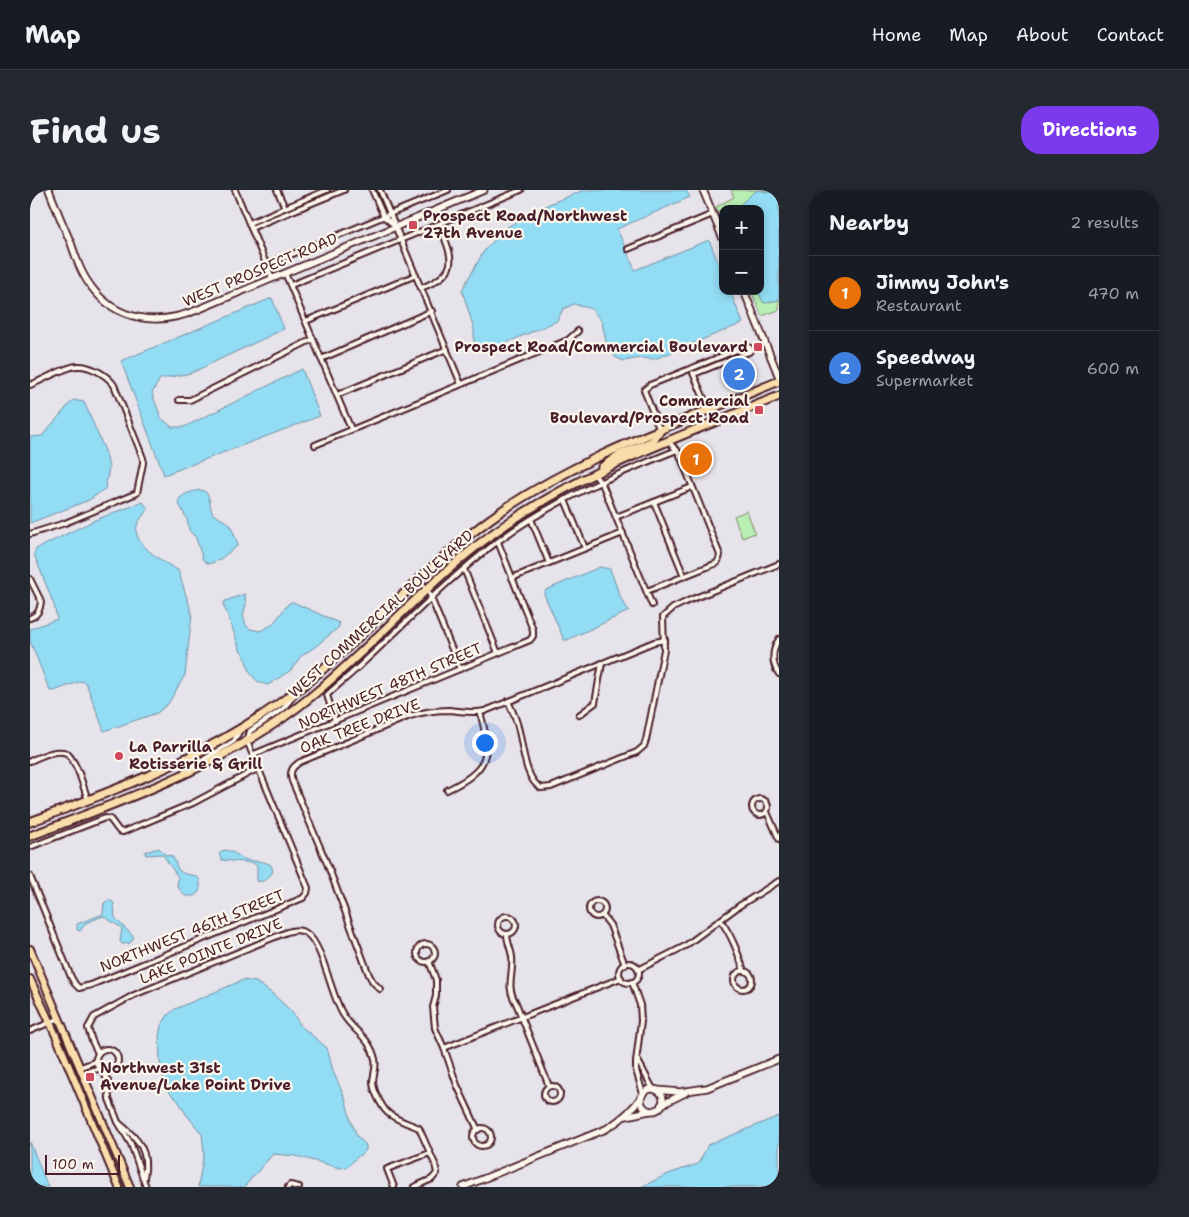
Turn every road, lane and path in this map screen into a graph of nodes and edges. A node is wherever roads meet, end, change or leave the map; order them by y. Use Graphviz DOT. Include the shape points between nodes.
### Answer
graph roads {
  1 [pos="48,190"];
  2 [pos="235,190"];
  3 [pos="277,190"];
  4 [pos="326,190"];
  5 [pos="344,190"];
  6 [pos="372,190"];
  7 [pos="380,190"];
  8 [pos="448,190"];
  9 [pos="484,190"];
  10 [pos="521,190"];
  11 [pos="703,190"];
  12 [pos="285,208"];
  13 [pos="390,214"];
  14 [pos="713,214"];
  15 [pos="384,216"];
  16 [pos="249,222"];
  17 [pos="439,224"];
  18 [pos="396,226"];
  19 [pos="251,228"];
  20 [pos="719,229"];
  21 [pos="401,240"];
  22 [pos="628,248"];
  23 [pos="266,265"];
  24 [pos="285,272"];
  25 [pos="416,275"];
  26 [pos="272,278"];
  27 [pos="291,285"];
  28 [pos="421,288"];
  29 [pos="746,295"];
  30 [pos="432,311"];
  31 [pos="306,321"];
  32 [pos="578,331"];
  33 [pos="313,339"];
  34 [pos="447,349"];
  35 [pos="321,359"];
  36 [pos="692,369"];
  37 [pos="694,374"];
  38 [pos="779,377"];
  39 [pos="779,381"];
  40 [pos="462,384"];
  41 [pos="30,385"];
  42 [pos="336,394"];
  43 [pos="779,396"];
  44 [pos="179,400"];
  45 [pos="709,410"];
  46 [pos="351,429"];
  47 [pos="660,431"];
  48 [pos="669,442"];
  49 [pos="314,445"];
  50 [pos="676,450"];
  51 [pos="594,474"];
  52 [pos="601,481"];
  53 [pos="692,487"];
  54 [pos="565,500"];
  55 [pos="654,502"];
  56 [pos="616,518"];
  57 [pos="531,519"];
  58 [pos="623,533"];
  59 [pos="30,534"];
  60 [pos="498,542"];
  61 [pos="585,548"];
  62 [pos="549,563"];
  63 [pos="779,564"];
  64 [pos="464,569"];
  65 [pos="684,576"];
  66 [pos="512,578"];
  67 [pos="30,579"];
  68 [pos="416,580"];
  69 [pos="427,588"];
  70 [pos="647,591"];
  71 [pos="431,598"];
  72 [pos="652,605"];
  73 [pos="30,618"];
  74 [pos="779,639"];
  75 [pos="665,640"];
  76 [pos="498,653"];
  77 [pos="602,663"];
  78 [pos="460,669"];
  79 [pos="779,674"];
  80 [pos="304,684"];
  81 [pos="508,701"];
  82 [pos="480,712"];
  83 [pos="579,715"];
  84 [pos="335,721"];
  85 [pos="240,730"];
  86 [pos="247,741"];
  87 [pos="254,754"];
  88 [pos="30,761"];
  89 [pos="259,768"];
  90 [pos="175,779"];
  91 [pos="448,790"];
  92 [pos="88,800"];
  93 [pos="767,812"];
  94 [pos="30,822"];
  95 [pos="30,836"];
  96 [pos="779,839"];
  97 [pos="30,847"];
  98 [pos="30,876"];
  99 [pos="779,881"];
  100 [pos="602,915"];
  101 [pos="720,921"];
  102 [pos="507,934"];
  103 [pos="30,949"];
  104 [pos="429,961"];
  105 [pos="625,965"];
  106 [pos="638,970"];
  107 [pos="744,971"];
  108 [pos="621,978"];
  109 [pos="30,979"];
  110 [pos="632,982"];
  111 [pos="380,989"];
  112 [pos="521,1017"];
  113 [pos="60,1018"];
  114 [pos="50,1023"];
  115 [pos="30,1031"];
  116 [pos="444,1048"];
  117 [pos="98,1053"];
  118 [pos="96,1059"];
  119 [pos="637,1059"];
  120 [pos="779,1059"];
  121 [pos="101,1070"];
  122 [pos="82,1071"];
  123 [pos="110,1071"];
  124 [pos="644,1074"];
  125 [pos="638,1076"];
  126 [pos="108,1081"];
  127 [pos="549,1086"];
  128 [pos="654,1090"];
  129 [pos="689,1091"];
  130 [pos="642,1095"];
  131 [pos="661,1105"];
  132 [pos="649,1110"];
  133 [pos="624,1117"];
  134 [pos="118,1122"];
  135 [pos="478,1130"];
  136 [pos="430,1153"];
  137 [pos="144,1180"];
  138 [pos="118,1187"];
  139 [pos="130,1187"];
  140 [pos="146,1187"];
  141 [pos="288,1187"];
  142 [pos="298,1187"];
  143 [pos="394,1187"];
  144 [pos="414,1187"];
  145 [pos="462,1187"];
  1 -- 26 [label="main road, WEST PROSPECT ROAD" via="85,277 103,299 124,313 149,319 176,318"];
  2 -- 16 [label="street"];
  3 -- 12 [label="street"];
  4 -- 12 [label="street"];
  5 -- 19 [label="street"];
  6 -- 15 [label="street"];
  7 -- 13 [label="street"];
  8 -- 13 [label="street"];
  9 -- 18 [label="main road, WEST PROSPECT ROAD"];
  10 -- 17 [label="street"];
  11 -- 14 [label="main road"];
  12 -- 16 [label="street"];
  13 -- 15 [label="street"];
  13 -- 18 [label="street"];
  14 -- 20 [label="main road"];
  14 -- 22 [label="street"];
  15 -- 18 [label="street"];
  15 -- 23 [label="street"];
  16 -- 19 [label="street"];
  17 -- 21 [label="street"];
  17 -- 28 [label="street" via="451,254 451,266 440,278"];
  18 -- 21 [label="street"];
  18 -- 24 [label="main road, WEST PROSPECT ROAD"];
  19 -- 23 [label="street"];
  21 -- 25 [label="street"];
  21 -- 27 [label="street"];
  23 -- 26 [label="street"];
  24 -- 26 [label="main road, WEST PROSPECT ROAD"];
  24 -- 27 [label="street"];
  25 -- 28 [label="street"];
  25 -- 31 [label="street"];
  27 -- 31 [label="street"];
  28 -- 30 [label="street"];
  29 -- 38 [label="main road"];
  30 -- 34 [label="street"];
  30 -- 35 [label="street"];
  31 -- 33 [label="street"];
  32 -- 40 [label="street" via="568,340"];
  33 -- 35 [label="street"];
  33 -- 44 [label="street" via="190,400"];
  34 -- 40 [label="street"];
  34 -- 42 [label="street"];
  35 -- 42 [label="street"];
  36 -- 37 [label="street"];
  36 -- 37 [label="street" via="747,346 750,348 749,352"];
  36 -- 47 [label="street" via="644,390"];
  37 -- 45 [label="street"];
  39 -- 45 [label="highway, WEST COMMERCIAL BOULEVARD"];
  40 -- 46 [label="street"];
  41 -- 59 [label="street" via="78,366 109,377 144,463 137,493"];
  42 -- 46 [label="street"];
  43 -- 48 [label="highway, WEST COMMERCIAL BOULEVARD"];
  45 -- 47 [label="highway, WEST COMMERCIAL BOULEVARD"];
  46 -- 49 [label="street"];
  47 -- 51 [label="highway" via="653,441 614,458"];
  47 -- 68 [label="highway, WEST COMMERCIAL BOULEVARD" via="588,462 525,496 475,530"];
  48 -- 50 [label="street"];
  48 -- 51 [label="highway, WEST COMMERCIAL BOULEVARD"];
  50 -- 52 [label="street"];
  50 -- 53 [label="street"];
  51 -- 52 [label="street"];
  51 -- 69 [label="highway, WEST COMMERCIAL BOULEVARD" via="507,524"];
  52 -- 54 [label="street"];
  52 -- 56 [label="street"];
  53 -- 55 [label="street"];
  53 -- 65 [label="street" via="720,559"];
  54 -- 57 [label="street"];
  54 -- 61 [label="street"];
  55 -- 56 [label="street"];
  55 -- 65 [label="street"];
  56 -- 58 [label="street"];
  57 -- 60 [label="street"];
  57 -- 62 [label="street"];
  58 -- 61 [label="street"];
  58 -- 70 [label="street"];
  60 -- 64 [label="street"];
  60 -- 66 [label="street"];
  61 -- 62 [label="street"];
  62 -- 66 [label="street"];
  63 -- 75 [label="street" via="671,610 663,617"];
  64 -- 71 [label="street"];
  64 -- 76 [label="street"];
  65 -- 70 [label="street"];
  66 -- 76 [label="street, NORTHWEST 48TH STREET" via="534,630 533,636"];
  67 -- 73 [label="street" via="41,601 38,613"];
  68 -- 69 [label="street"];
  68 -- 80 [label="highway, WEST COMMERCIAL BOULEVARD"];
  69 -- 71 [label="street"];
  69 -- 86 [label="highway, WEST COMMERCIAL BOULEVARD" via="343,669"];
  70 -- 72 [label="street"];
  71 -- 78 [label="street"];
  71 -- 84 [label="street" via="327,695"];
  74 -- 79 [label="street" via="773,659"];
  75 -- 77 [label="street, OAK TREE DRIVE"];
  75 -- 81 [label="street" via="644,746 633,754 551,788 541,788 534,781 523,757 519,730"];
  76 -- 78 [label="street, NORTHWEST 48TH STREET"];
  77 -- 81 [label="street, OAK TREE DRIVE"];
  77 -- 83 [label="street" via="595,703"];
  78 -- 84 [label="street, NORTHWEST 48TH STREET"];
  80 -- 85 [label="highway, WEST COMMERCIAL BOULEVARD"];
  80 -- 86 [label="street, WEST COMMERCIAL BOULEVARD" via="283,709 250,732"];
  81 -- 82 [label="street, OAK TREE DRIVE"];
  82 -- 91 [label="street" via="486,738 486,758 470,778"];
  82 -- 111 [label="street, OAK TREE DRIVE" via="443,710 416,714 300,762 292,769 292,781 369,975"];
  84 -- 87 [label="street, NORTHWEST 48TH STREET"];
  85 -- 90 [label="street, WEST COMMERCIAL BOULEVARD" via="234,740"];
  85 -- 92 [label="highway, WEST COMMERCIAL BOULEVARD" via="169,767"];
  86 -- 87 [label="street"];
  86 -- 90 [label="highway, WEST COMMERCIAL BOULEVARD"];
  87 -- 89 [label="street"];
  88 -- 92 [label="street" via="52,752 67,753 74,761"];
  89 -- 97 [label="street" via="193,803 123,832 105,818"];
  89 -- 98 [label="street, NORTHWEST 46TH STREET" via="308,888 303,898 84,988 77,987 71,977"];
  90 -- 95 [label="highway, WEST COMMERCIAL BOULEVARD"];
  92 -- 94 [label="highway, WEST COMMERCIAL BOULEVARD"];
  93 -- 93 [label="street" via="769,807 765,800 754,801 752,809 755,814 760,816"];
  93 -- 96 [label="street"];
  99 -- 101 [label="street"];
  100 -- 100 [label="street" via="604,904 592,902 590,914 595,917"];
  100 -- 105 [label="street" via="610,925"];
  101 -- 106 [label="street" via="685,946"];
  101 -- 107 [label="street" via="732,939"];
  102 -- 102 [label="street" via="498,925 500,919 508,916 513,918 516,927"];
  102 -- 112 [label="street" via="512,959 512,996"];
  103 -- 113 [label="main road"];
  104 -- 104 [label="street" via="434,949 430,945 422,945 417,952 418,958 423,962"];
  104 -- 116 [label="street" via="436,980 435,1028"];
  105 -- 106 [label="street" via="631,964"];
  105 -- 108 [label="street" via="621,969"];
  106 -- 110 [label="street" via="638,977"];
  107 -- 107 [label="street" via="749,973 752,981 744,988 736,985 734,980 738,973"];
  108 -- 110 [label="street"];
  108 -- 112 [label="street"];
  109 -- 114 [label="main road"];
  110 -- 119 [label="street" via="640,1005"];
  112 -- 116 [label="street"];
  112 -- 127 [label="street"];
  113 -- 114 [label="street"];
  113 -- 122 [label="main road"];
  114 -- 115 [label="street"];
  114 -- 138 [label="main road"];
  116 -- 135 [label="street"];
  117 -- 118 [label="street"];
  117 -- 123 [label="street" via="106,1048 117,1053 119,1062"];
  117 -- 136 [label="street, LAKE POINTE DRIVE" via="88,1028 94,1017 134,994 287,932 305,933 316,945 343,1016 361,1034 375,1058 373,1082 382,1107 387,1113 419,1128"];
  118 -- 121 [label="street"];
  118 -- 122 [label="street"];
  119 -- 124 [label="street"];
  119 -- 125 [label="street"];
  120 -- 129 [label="main road" via="707,1088"];
  121 -- 122 [label="street"];
  121 -- 123 [label="street"];
  121 -- 126 [label="street"];
  122 -- 139 [label="main road"];
  123 -- 126 [label="street"];
  124 -- 125 [label="street"];
  124 -- 128 [label="street"];
  125 -- 130 [label="street"];
  126 -- 134 [label="street" via="109,1100"];
  127 -- 127 [label="street" via="544,1096 549,1102 555,1102 560,1093 555,1086"];
  128 -- 129 [label="main road"];
  128 -- 130 [label="main road"];
  128 -- 131 [label="main road" via="662,1096"];
  129 -- 131 [label="main road"];
  130 -- 132 [label="main road" via="642,1106"];
  130 -- 133 [label="main road"];
  131 -- 132 [label="main road" via="654,1111"];
  132 -- 133 [label="main road"];
  133 -- 145 [label="main road" via="606,1129"];
  134 -- 137 [label="street" via="131,1144"];
  134 -- 137 [label="street" via="134,1135 143,1148"];
  135 -- 135 [label="street" via="474,1134 475,1142 479,1146 487,1144 490,1134 483,1129"];
  136 -- 143 [label="street" via="387,1169"];
  136 -- 144 [label="street, LAKE POINTE DRIVE" via="437,1173 432,1179"];
  137 -- 140 [label="street"];
  141 -- 142 [label="street" via="290,1184"];
}
